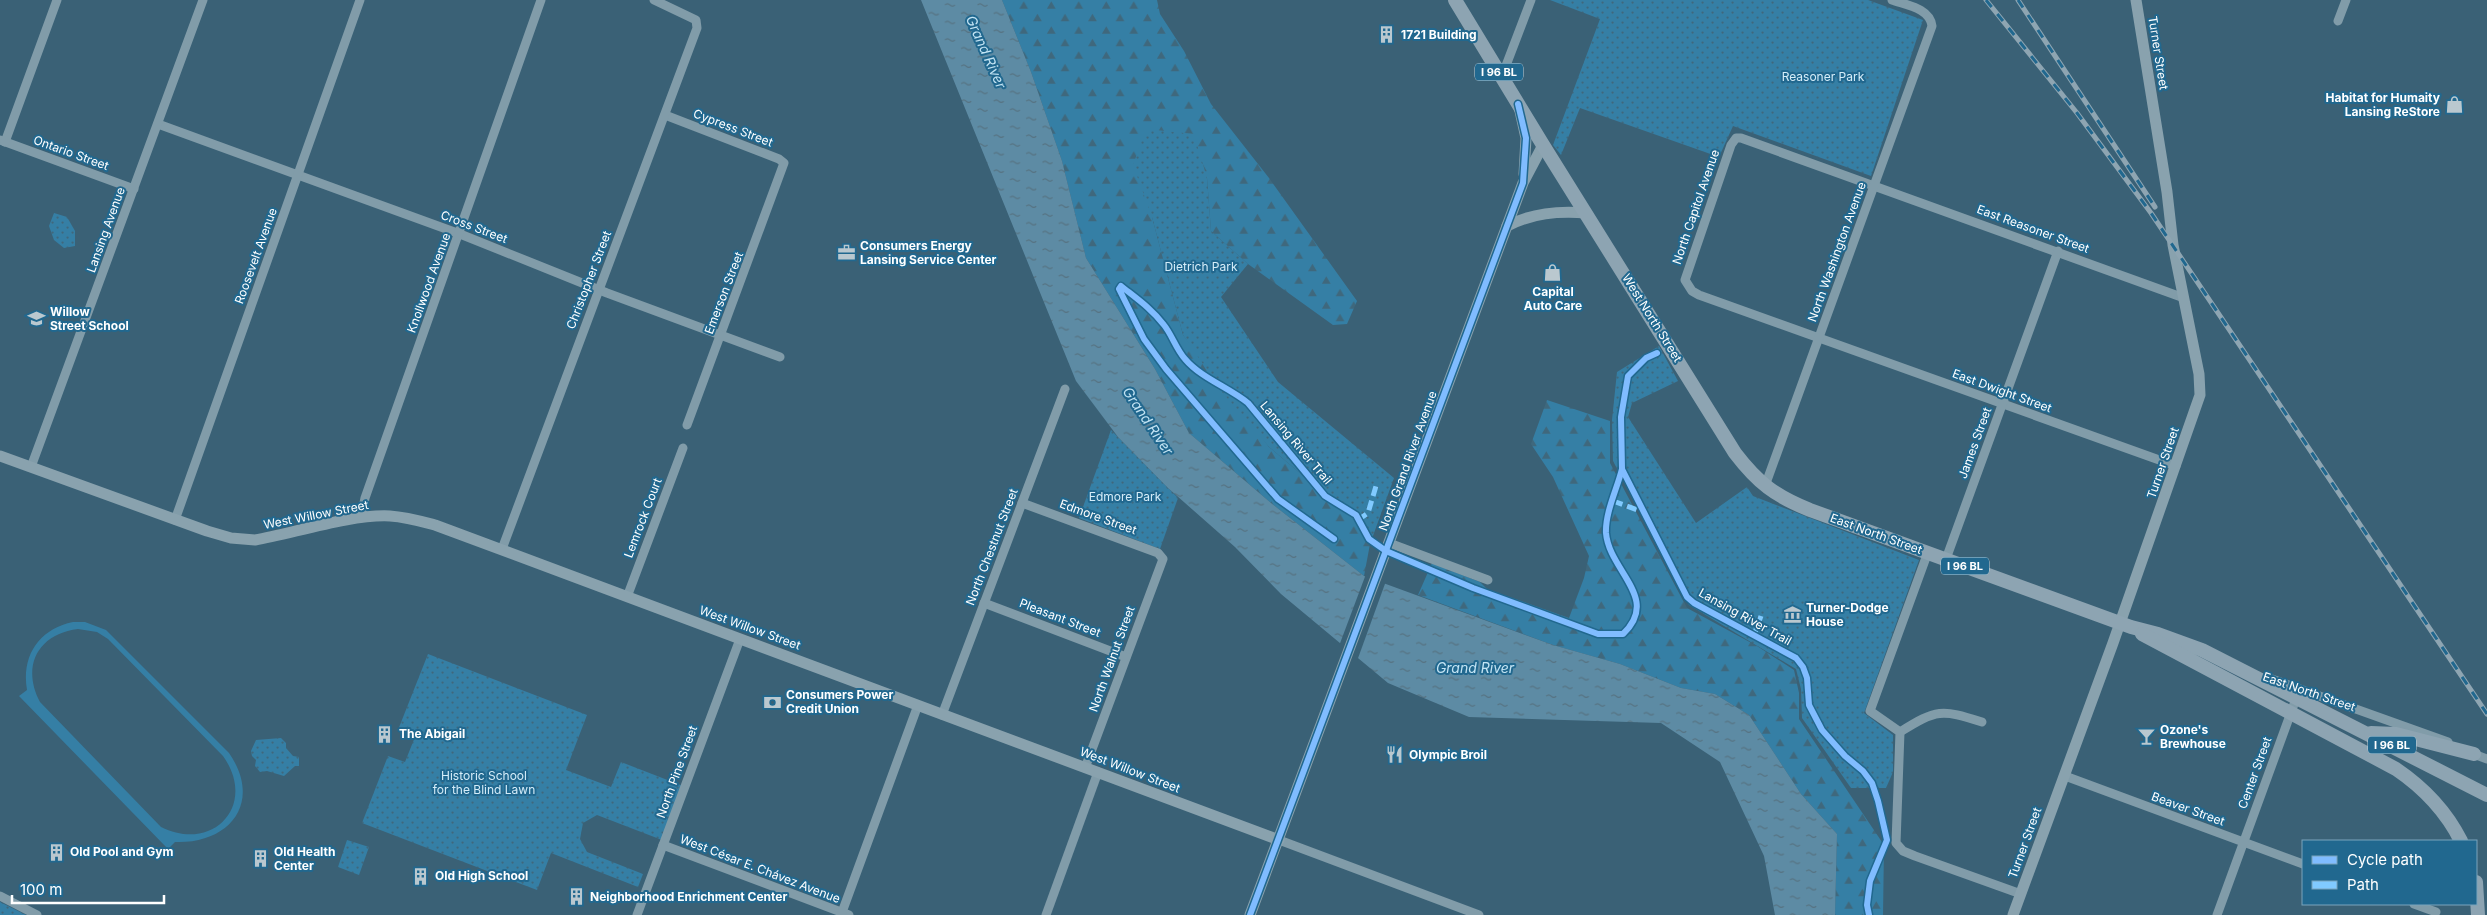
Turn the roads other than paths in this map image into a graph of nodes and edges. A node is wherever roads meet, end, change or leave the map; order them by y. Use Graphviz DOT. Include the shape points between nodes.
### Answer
graph roads {
  1 [pos="57,0"];
  2 [pos="203,0"];
  3 [pos="360,0"];
  4 [pos="541,0"];
  5 [pos="654,0"];
  6 [pos="1455,0"];
  7 [pos="1531,0"];
  8 [pos="1892,0"];
  9 [pos="2136,0"];
  10 [pos="2346,0"];
  11 [pos="2338,21"];
  12 [pos="1502,76"];
  13 [pos="1518,104"];
  14 [pos="665,115"];
  15 [pos="158,124"];
  16 [pos="1736,138"];
  17 [pos="2,141"];
  18 [pos="1543,145"];
  19 [pos="784,170"];
  20 [pos="298,176"];
  21 [pos="1523,183"];
  22 [pos="1874,186"];
  23 [pos="134,189"];
  24 [pos="1586,214"];
  25 [pos="1507,226"];
  26 [pos="460,234"];
  27 [pos="2058,251"];
  28 [pos="1687,286"];
  29 [pos="599,290"];
  30 [pos="2184,298"];
  31 [pos="721,336"];
  32 [pos="1820,338"];
  33 [pos="780,357"];
  34 [pos="1065,389"];
  35 [pos="2003,404"];
  36 [pos="687,425"];
  37 [pos="683,448"];
  38 [pos="0,456"];
  39 [pos="2176,466"];
  40 [pos="31,467"];
  41 [pos="1765,486"];
  42 [pos="1022,503"];
  43 [pos="362,518"];
  44 [pos="175,520"];
  45 [pos="1389,543"];
  46 [pos="502,549"];
  47 [pos="1928,552"];
  48 [pos="1163,559"];
  49 [pos="1946,559"];
  50 [pos="1488,580"];
  51 [pos="627,597"];
  52 [pos="984,603"];
  53 [pos="2126,625"];
  54 [pos="740,639"];
  55 [pos="1126,657"];
  56 [pos="2243,669"];
  57 [pos="2297,696"];
  58 [pos="918,705"];
  59 [pos="942,714"];
  60 [pos="2294,716"];
  61 [pos="1982,722"];
  62 [pos="1900,732"];
  63 [pos="2370,734"];
  64 [pos="2474,754"];
  65 [pos="2487,759"];
  66 [pos="1085,768"];
  67 [pos="1098,772"];
  68 [pos="2065,776"];
  69 [pos="2487,795"];
  70 [pos="1279,840"];
  71 [pos="2460,840"];
  72 [pos="2243,842"];
  73 [pos="663,845"];
  74 [pos="2302,864"];
  75 [pos="2021,894"];
  76 [pos="0,896"];
  77 [pos="2477,898"];
  78 [pos="2417,905"];
  79 [pos="1460,912"];
  80 [pos="2436,912"];
  81 [pos="844,914"];
  82 [pos="37,915"];
  83 [pos="637,915"];
  84 [pos="1046,915"];
  85 [pos="1250,915"];
  86 [pos="1480,915"];
  87 [pos="2014,915"];
  88 [pos="2217,915"];
  89 [pos="2478,915"];
  1 -- 17 [label="street"];
  2 -- 15 [label="street, Lansing Avenue"];
  3 -- 20 [label="street, Roosevelt Avenue"];
  4 -- 26 [label="street, Knollwood Avenue"];
  5 -- 14 [label="street, Christopher Street" via="696,20 697,28"];
  6 -- 12 [label="main road, I 96 BL"];
  7 -- 12 [label="street"];
  8 -- 22 [label="street, North Washington Avenue" via="1924,12 1932,26"];
  9 -- 30 [label="street, Turner Street"];
  10 -- 11 [label="street"];
  12 -- 13 [label="main road, I 96 BL"];
  13 -- 18 [label="main road, I 96 BL"];
  13 -- 21 [label="street" via="1526,138"];
  14 -- 19 [label="street, Cypress Street" via="779,159 784,163"];
  14 -- 29 [label="street, Christopher Street"];
  15 -- 20 [label="street, Cross Street"];
  15 -- 23 [label="street, Lansing Avenue"];
  16 -- 22 [label="street, East Reasoner Street"];
  16 -- 28 [label="street, North Capitol Avenue" via="1686,273"];
  17 -- 23 [label="street, Ontario Street"];
  18 -- 21 [label="street, North Grand River Avenue"];
  18 -- 24 [label="main road, West North Street / I 96 BL"];
  19 -- 31 [label="street, Emerson Street"];
  20 -- 26 [label="street, Cross Street"];
  20 -- 44 [label="street, Roosevelt Avenue"];
  21 -- 25 [label="street, North Grand River Avenue"];
  22 -- 27 [label="street, East Reasoner Street"];
  22 -- 32 [label="street, North Washington Avenue"];
  23 -- 40 [label="street, Lansing Avenue"];
  24 -- 25 [label="street" via="1570,212 1526,216"];
  24 -- 41 [label="main road, West North Street / I 96 BL" via="1735,453"];
  25 -- 45 [label="street, North Grand River Avenue"];
  26 -- 29 [label="street, Cross Street"];
  26 -- 43 [label="street, Knollwood Avenue" via="364,498"];
  27 -- 30 [label="street, East Reasoner Street"];
  27 -- 35 [label="street, James Street"];
  28 -- 32 [label="street, East Dwight Street" via="1699,295"];
  29 -- 31 [label="street, Cross Street"];
  29 -- 46 [label="street, Christopher Street"];
  30 -- 39 [label="street, Turner Street" via="2200,395"];
  31 -- 33 [label="street, Cross Street"];
  31 -- 36 [label="street, Emerson Street"];
  32 -- 35 [label="street, East Dwight Street"];
  32 -- 41 [label="street, North Washington Avenue"];
  34 -- 42 [label="street, North Chestnut Street"];
  35 -- 39 [label="street, East Dwight Street"];
  35 -- 49 [label="street, James Street"];
  37 -- 51 [label="street, Lemrock Court"];
  38 -- 40 [label="street, West Willow Street"];
  39 -- 53 [label="street, Turner Street"];
  40 -- 44 [label="street, West Willow Street"];
  41 -- 47 [label="main road, East North Street / I 96 BL" via="1785,500"];
  42 -- 48 [label="street, Edmore Street" via="1158,553"];
  42 -- 52 [label="street, North Chestnut Street"];
  43 -- 44 [label="street, West Willow Street" via="255,540 231,538"];
  43 -- 46 [label="street, West Willow Street" via="407,518"];
  45 -- 50 [label="street"];
  45 -- 70 [label="street, North Grand River Avenue"];
  46 -- 51 [label="street, West Willow Street"];
  47 -- 49 [label="main road, East North Street / I 96 BL"];
  47 -- 62 [label="street" via="1870,711"];
  48 -- 55 [label="street, North Walnut Street"];
  49 -- 53 [label="main road, East North Street / I 96 BL"];
  51 -- 54 [label="street, West Willow Street"];
  52 -- 55 [label="street, Pleasant Street"];
  52 -- 59 [label="street, North Chestnut Street"];
  53 -- 56 [label="main road, East North Street / I 96 BL" via="2180,642"];
  53 -- 60 [label="main road, East North Street / I 96 BL"];
  53 -- 68 [label="street, Turner Street"];
  54 -- 58 [label="street, West Willow Street"];
  54 -- 73 [label="street, North Pine Street"];
  55 -- 66 [label="street, North Walnut Street"];
  56 -- 57 [label="main road, I 96 BL"];
  56 -- 64 [label="street, East North Street"];
  57 -- 60 [label="street, Center Street"];
  57 -- 63 [label="main road, I 96 BL"];
  58 -- 59 [label="street, West Willow Street"];
  58 -- 81 [label="street"];
  59 -- 66 [label="street, West Willow Street"];
  60 -- 63 [label="main road" via="2338,732"];
  60 -- 71 [label="main road, I 96 BL" via="2380,760 2413,781 2443,812"];
  60 -- 72 [label="street, Center Street"];
  61 -- 62 [label="street" via="1952,712 1924,718"];
  62 -- 75 [label="street" via="1896,843 1903,851 1915,856"];
  63 -- 64 [label="main road" via="2396,734"];
  63 -- 69 [label="main road, I 96 BL"];
  64 -- 65 [label="street, East North Street"];
  66 -- 67 [label="street, West Willow Street"];
  67 -- 70 [label="street, West Willow Street"];
  67 -- 84 [label="street"];
  68 -- 72 [label="street, Beaver Street"];
  68 -- 75 [label="street, Turner Street"];
  70 -- 79 [label="street, West Willow Street"];
  70 -- 85 [label="street, North Grand River Avenue"];
  72 -- 74 [label="street, Beaver Street"];
  72 -- 88 [label="street, Center Street"];
  73 -- 81 [label="street, West César E. Chávez Avenue"];
  73 -- 83 [label="street, North Pine Street"];
  75 -- 87 [label="street, Turner Street"];
  76 -- 82 [label="street"];
  77 -- 89 [label="main road"];
  78 -- 80 [label="street"];
  79 -- 86 [label="street, West Willow Street"];
}
